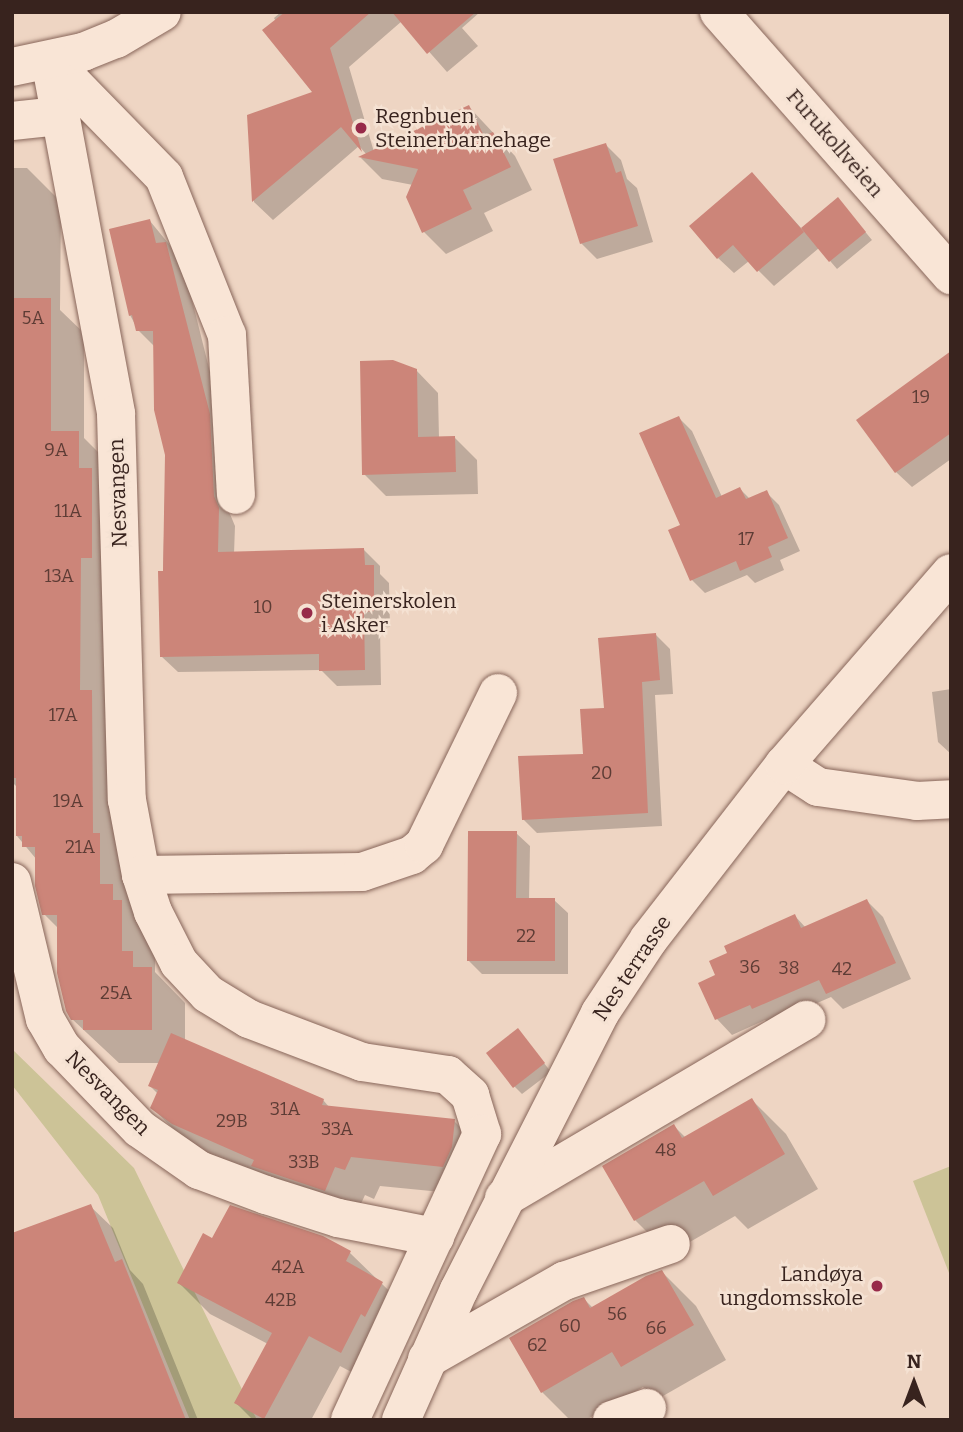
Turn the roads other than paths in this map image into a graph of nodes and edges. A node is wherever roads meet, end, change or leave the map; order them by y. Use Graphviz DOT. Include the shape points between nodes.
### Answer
graph roads {
  1 [pos="162,12"];
  2 [pos="719,12"];
  3 [pos="50,60"];
  4 [pos="12,67"];
  5 [pos="60,116"];
  6 [pos="12,121"];
  7 [pos="951,275"];
  8 [pos="236,495"];
  9 [pos="951,573"];
  10 [pos="498,693"];
  11 [pos="784,765"];
  12 [pos="951,799"];
  13 [pos="141,875"];
  14 [pos="12,882"];
  15 [pos="806,1020"];
  16 [pos="504,1198"];
  17 [pos="435,1237"];
  18 [pos="671,1244"];
  19 [pos="427,1359"];
  20 [pos="350,1420"];
  21 [pos="401,1420"];
  1 -- 3 [label="street" via="116,39"];
  2 -- 7 [label="street, Furukollveien"];
  3 -- 4 [label="street"];
  3 -- 5 [label="street, Nesvangen"];
  3 -- 8 [label="street" via="164,177 227,335"];
  5 -- 6 [label="street"];
  5 -- 13 [label="street, Nesvangen" via="116,414 127,800"];
  9 -- 11 [label="street, Nes terrasse"];
  10 -- 13 [label="street" via="424,845 412,855 362,872"];
  11 -- 12 [label="street" via="818,787 917,800"];
  11 -- 16 [label="street, Nes terrasse" via="649,939 607,1002"];
  13 -- 17 [label="street, Nesvangen" via="153,912 179,963 208,994 249,1019 362,1062 447,1075 470,1095 482,1134"];
  14 -- 17 [label="street, Nesvangen" via="45,1019 62,1048 140,1129 199,1170 266,1195 338,1218"];
  15 -- 16 [label="street"];
  16 -- 19 [label="street, Nes terrasse"];
  17 -- 20 [label="street, Nesvangen"];
  18 -- 19 [label="street" via="564,1281"];
  19 -- 21 [label="street, Nes terrasse"];
}
